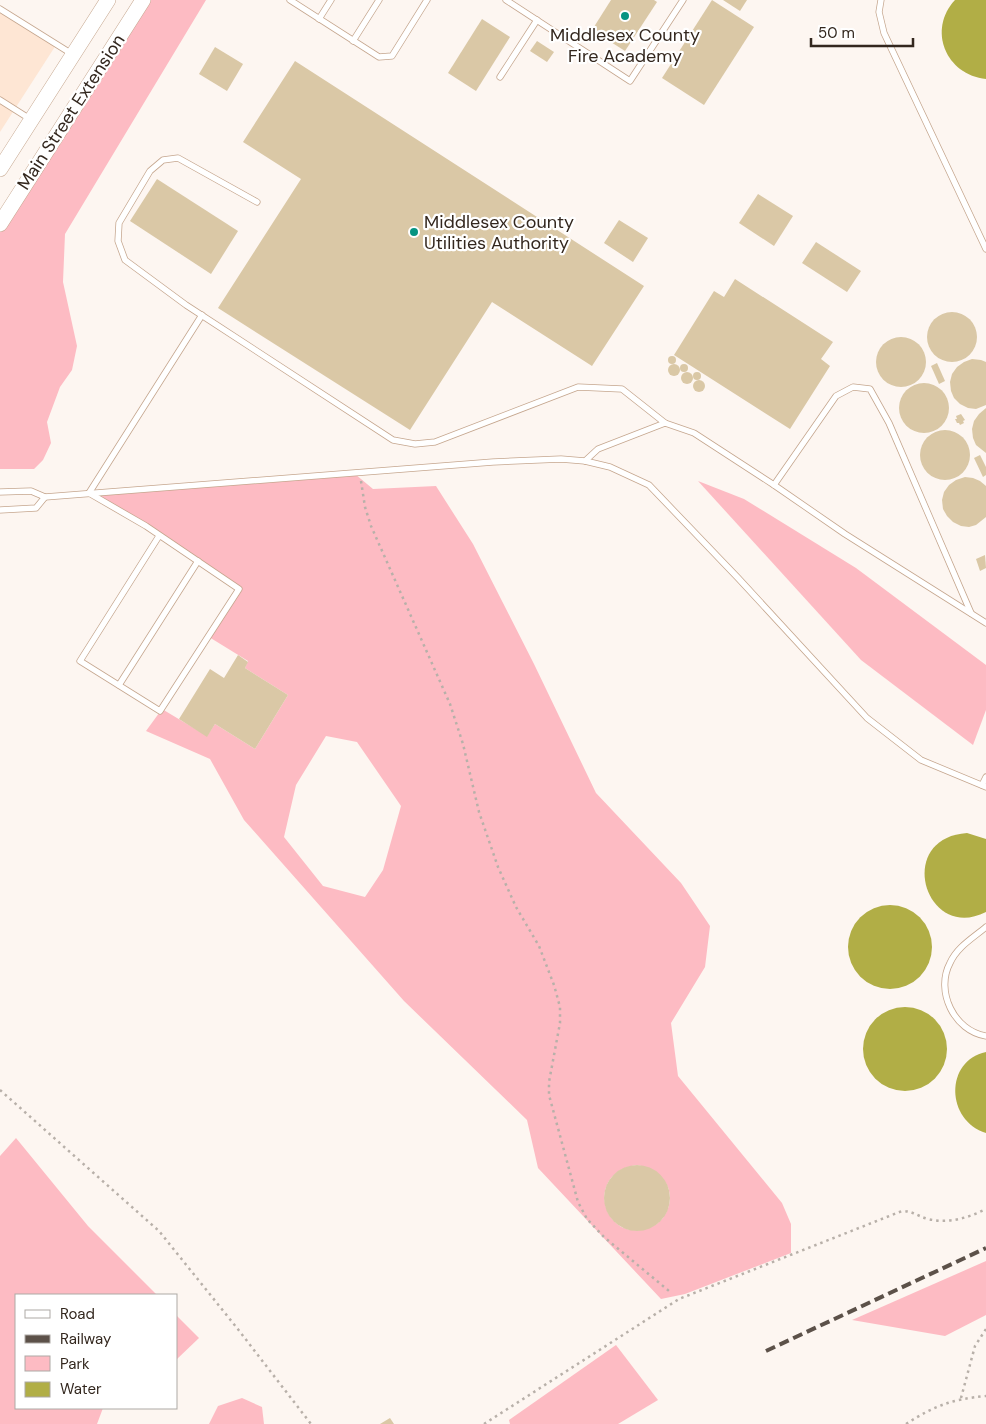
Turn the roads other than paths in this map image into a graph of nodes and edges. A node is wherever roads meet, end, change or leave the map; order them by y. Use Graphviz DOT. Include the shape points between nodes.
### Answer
graph roads {
  1 [pos="108,0"];
  2 [pos="143,0"];
  3 [pos="290,0"];
  4 [pos="331,0"];
  5 [pos="379,0"];
  6 [pos="427,0"];
  7 [pos="506,0"];
  8 [pos="683,0"];
  9 [pos="881,0"];
  10 [pos="0,9"];
  11 [pos="319,18"];
  12 [pos="537,20"];
  13 [pos="353,40"];
  14 [pos="73,55"];
  15 [pos="500,77"];
  16 [pos="0,100"];
  17 [pos="31,120"];
  18 [pos="0,169"];
  19 [pos="257,202"];
  20 [pos="0,224"];
  21 [pos="986,249"];
  22 [pos="202,315"];
  23 [pos="665,423"];
  24 [pos="585,461"];
  25 [pos="774,485"];
  26 [pos="0,492"];
  27 [pos="89,493"];
  28 [pos="45,497"];
  29 [pos="0,510"];
  30 [pos="159,536"];
  31 [pos="198,561"];
  32 [pos="970,612"];
  33 [pos="986,623"];
  34 [pos="119,685"];
  35 [pos="986,776"];
  36 [pos="984,786"];
  37 [pos="986,927"];
  38 [pos="986,1036"];
  1 -- 14 [label="main road, Main Street Extension"];
  2 -- 20 [label="main road, Main Street Extension"];
  3 -- 11 [label="lane"];
  4 -- 11 [label="lane"];
  5 -- 13 [label="lane"];
  6 -- 13 [label="lane" via="392,56 379,57"];
  7 -- 12 [label="lane"];
  8 -- 12 [label="lane" via="630,81"];
  9 -- 21 [label="lane" via="879,12 884,32"];
  10 -- 14 [label="lane"];
  11 -- 13 [label="lane"];
  12 -- 15 [label="lane"];
  14 -- 17 [label="main road, Main Street Extension"];
  16 -- 17 [label="lane"];
  17 -- 18 [label="main road, Main Street Extension"];
  19 -- 22 [label="lane" via="178,158 163,160 150,171 119,223 118,241 125,260"];
  22 -- 23 [label="lane" via="393,440 415,444 435,442 578,387 622,389"];
  22 -- 27 [label="lane"];
  23 -- 24 [label="lane" via="598,449"];
  23 -- 25 [label="lane" via="694,433"];
  24 -- 27 [label="lane" via="493,462"];
  24 -- 36 [label="lane" via="610,467 650,485 866,718 921,760"];
  25 -- 32 [label="lane" via="845,534"];
  25 -- 32 [label="lane" via="836,396 853,386 870,389 889,423"];
  26 -- 28 [label="lane" via="31,490"];
  27 -- 28 [label="lane"];
  27 -- 30 [label="lane"];
  28 -- 29 [label="lane" via="36,508"];
  30 -- 31 [label="lane"];
  30 -- 34 [label="lane" via="80,661"];
  31 -- 34 [label="lane"];
  31 -- 34 [label="lane" via="239,589 209,637 160,711"];
  32 -- 33 [label="lane"];
  35 -- 36 [label="lane"];
  37 -- 38 [label="lane" via="958,950 944,980 952,1013 964,1026"];
}
